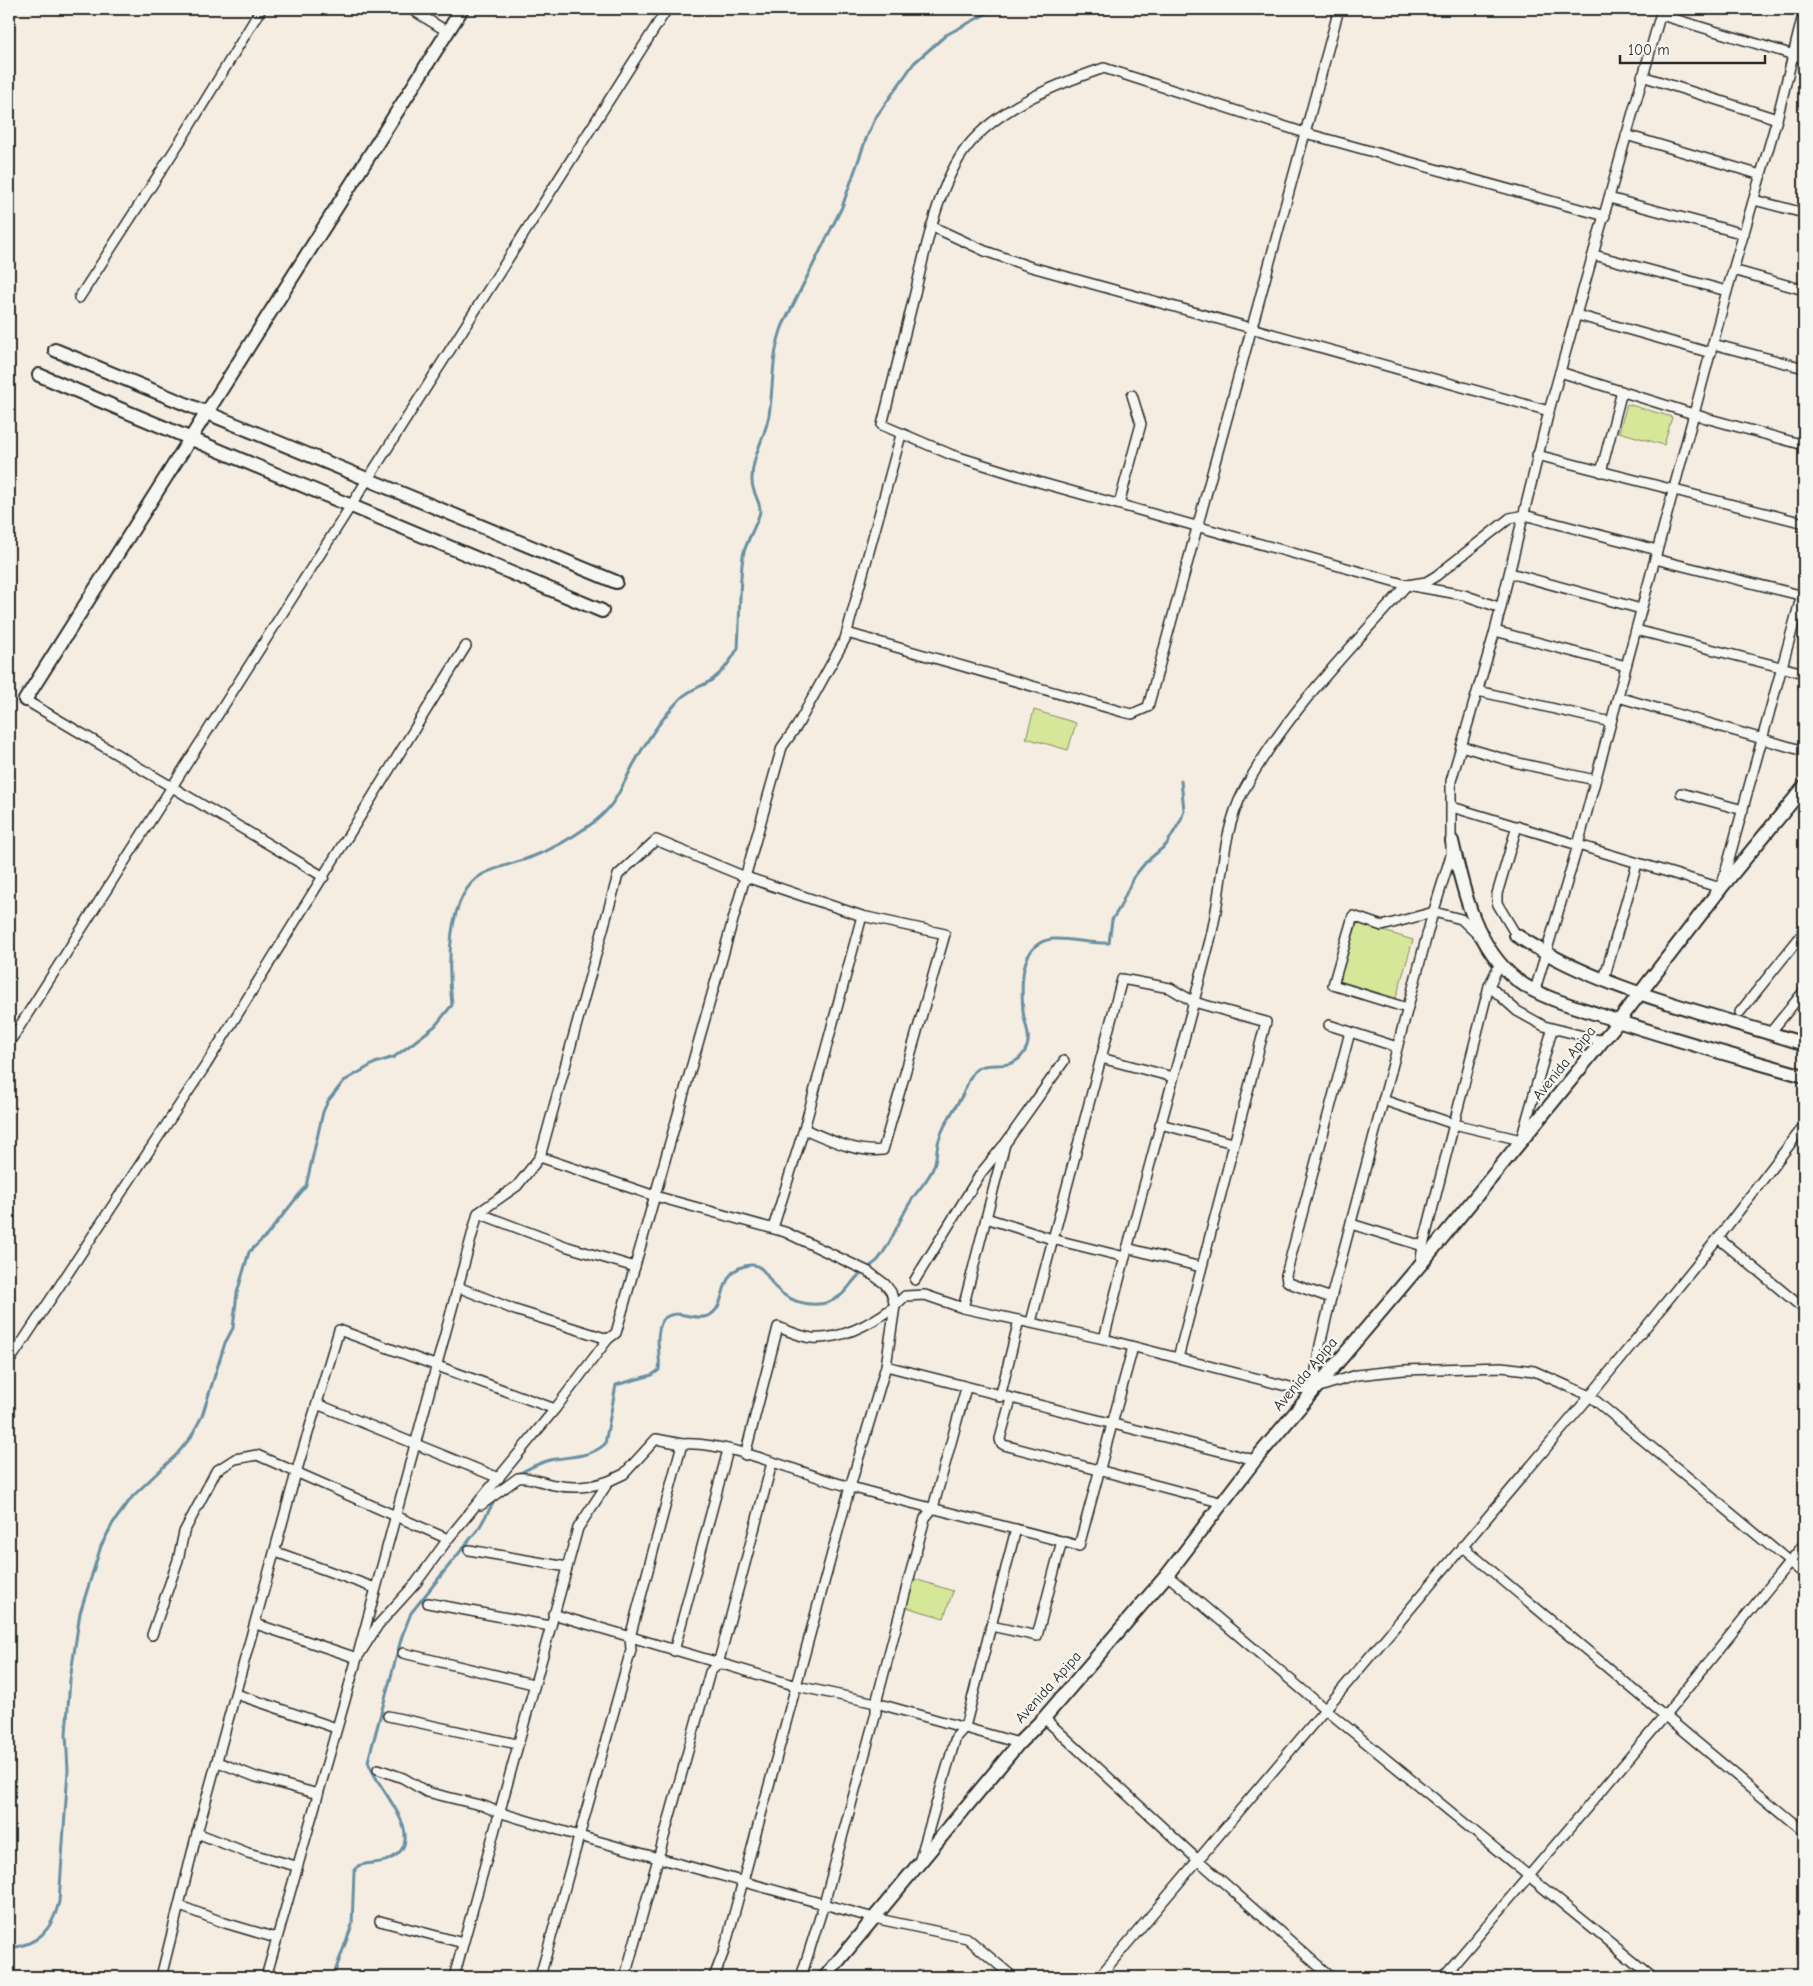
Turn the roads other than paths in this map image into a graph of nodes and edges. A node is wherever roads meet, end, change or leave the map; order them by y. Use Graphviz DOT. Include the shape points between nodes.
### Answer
graph roads {
  1 [pos="261,9"];
  2 [pos="411,9"];
  3 [pos="462,9"];
  4 [pos="667,9"];
  5 [pos="1339,9"];
  6 [pos="1804,11"];
  7 [pos="1662,12"];
  8 [pos="448,32"];
  9 [pos="1793,54"];
  10 [pos="1804,58"];
  11 [pos="1642,76"];
  12 [pos="1777,119"];
  13 [pos="1305,133"];
  14 [pos="1626,135"];
  15 [pos="1761,175"];
  16 [pos="1609,198"];
  17 [pos="1754,200"];
  18 [pos="1804,213"];
  19 [pos="1604,216"];
  20 [pos="931,226"];
  21 [pos="1744,234"];
  22 [pos="1594,255"];
  23 [pos="1733,270"];
  24 [pos="1804,290"];
  25 [pos="1727,292"];
  26 [pos="79,298"];
  27 [pos="1577,315"];
  28 [pos="1252,328"];
  29 [pos="1712,349"];
  30 [pos="55,350"];
  31 [pos="1804,368"];
  32 [pos="1560,372"];
  33 [pos="39,375"];
  34 [pos="1622,391"];
  35 [pos="1132,395"];
  36 [pos="1549,411"];
  37 [pos="206,413"];
  38 [pos="1694,413"];
  39 [pos="901,435"];
  40 [pos="190,438"];
  41 [pos="1804,445"];
  42 [pos="1537,455"];
  43 [pos="1602,472"];
  44 [pos="368,480"];
  45 [pos="1674,491"];
  46 [pos="1119,504"];
  47 [pos="351,506"];
  48 [pos="1524,515"];
  49 [pos="1804,523"];
  50 [pos="1196,525"];
  51 [pos="1656,555"];
  52 [pos="1510,574"];
  53 [pos="616,582"];
  54 [pos="1408,586"];
  55 [pos="1804,593"];
  56 [pos="1501,608"];
  57 [pos="1641,609"];
  58 [pos="602,611"];
  59 [pos="1495,630"];
  60 [pos="1636,630"];
  61 [pos="846,633"];
  62 [pos="466,646"];
  63 [pos="1626,666"];
  64 [pos="1783,666"];
  65 [pos="1804,673"];
  66 [pos="1478,690"];
  67 [pos="1618,697"];
  68 [pos="25,700"];
  69 [pos="1611,722"];
  70 [pos="1762,739"];
  71 [pos="1461,746"];
  72 [pos="1804,751"];
  73 [pos="1595,780"];
  74 [pos="1804,787"];
  75 [pos="172,788"];
  76 [pos="1682,793"];
  77 [pos="1452,807"];
  78 [pos="1743,810"];
  79 [pos="1516,826"];
  80 [pos="1452,841"];
  81 [pos="1578,845"];
  82 [pos="1637,864"];
  83 [pos="743,876"];
  84 [pos="324,877"];
  85 [pos="1721,888"];
  86 [pos="1434,912"];
  87 [pos="862,916"];
  88 [pos="1804,932"];
  89 [pos="1516,935"];
  90 [pos="1487,943"];
  91 [pos="1546,955"];
  92 [pos="1500,963"];
  93 [pos="1604,979"];
  94 [pos="1489,986"];
  95 [pos="1535,990"];
  96 [pos="1804,991"];
  97 [pos="1641,994"];
  98 [pos="1194,1002"];
  99 [pos="1408,1008"];
  100 [pos="1740,1012"];
  101 [pos="1618,1022"];
  102 [pos="1329,1025"];
  103 [pos="1552,1030"];
  104 [pos="1350,1032"];
  105 [pos="1770,1033"];
  106 [pos="1603,1041"];
  107 [pos="9,1043"];
  108 [pos="1804,1044"];
  109 [pos="1397,1047"];
  110 [pos="1101,1058"];
  111 [pos="1064,1061"];
  112 [pos="1804,1076"];
  113 [pos="1173,1077"];
  114 [pos="1383,1100"];
  115 [pos="1160,1124"];
  116 [pos="1454,1124"];
  117 [pos="1804,1126"];
  118 [pos="804,1129"];
  119 [pos="1521,1140"];
  120 [pos="1233,1143"];
  121 [pos="1004,1144"];
  122 [pos="540,1157"];
  123 [pos="655,1196"];
  124 [pos="478,1213"];
  125 [pos="986,1218"];
  126 [pos="1351,1224"];
  127 [pos="774,1228"];
  128 [pos="1718,1238"];
  129 [pos="1052,1239"];
  130 [pos="1423,1246"];
  131 [pos="1126,1253"];
  132 [pos="1420,1265"];
  133 [pos="635,1267"];
  134 [pos="1200,1267"];
  135 [pos="915,1280"];
  136 [pos="458,1287"];
  137 [pos="1331,1298"];
  138 [pos="896,1306"];
  139 [pos="963,1308"];
  140 [pos="1804,1309"];
  141 [pos="1018,1320"];
  142 [pos="1031,1322"];
  143 [pos="608,1339"];
  144 [pos="1104,1339"];
  145 [pos="1133,1347"];
  146 [pos="1178,1358"];
  147 [pos="9,1362"];
  148 [pos="435,1365"];
  149 [pos="886,1366"];
  150 [pos="966,1388"];
  151 [pos="1313,1389"];
  152 [pos="1590,1396"];
  153 [pos="1000,1397"];
  154 [pos="1011,1399"];
  155 [pos="317,1404"];
  156 [pos="555,1409"];
  157 [pos="1112,1423"];
  158 [pos="413,1443"];
  159 [pos="682,1444"];
  160 [pos="728,1450"];
  161 [pos="745,1454"];
  162 [pos="1255,1460"];
  163 [pos="772,1463"];
  164 [pos="1100,1470"];
  165 [pos="296,1473"];
  166 [pos="499,1478"];
  167 [pos="609,1481"];
  168 [pos="850,1487"];
  169 [pos="1223,1502"];
  170 [pos="933,1508"];
  171 [pos="470,1513"];
  172 [pos="395,1514"];
  173 [pos="1016,1529"];
  174 [pos="448,1539"];
  175 [pos="1062,1541"];
  176 [pos="1804,1544"];
  177 [pos="1462,1546"];
  178 [pos="469,1550"];
  179 [pos="276,1552"];
  180 [pos="1789,1562"];
  181 [pos="567,1567"];
  182 [pos="1804,1574"];
  183 [pos="1168,1575"];
  184 [pos="374,1588"];
  185 [pos="428,1603"];
  186 [pos="553,1614"];
  187 [pos="256,1624"];
  188 [pos="550,1626"];
  189 [pos="991,1626"];
  190 [pos="152,1635"];
  191 [pos="630,1637"];
  192 [pos="674,1651"];
  193 [pos="403,1653"];
  194 [pos="357,1658"];
  195 [pos="718,1664"];
  196 [pos="533,1684"];
  197 [pos="797,1686"];
  198 [pos="236,1694"];
  199 [pos="876,1703"];
  200 [pos="1324,1710"];
  201 [pos="388,1716"];
  202 [pos="1664,1717"];
  203 [pos="1044,1718"];
  204 [pos="964,1727"];
  205 [pos="336,1728"];
  206 [pos="1019,1743"];
  207 [pos="517,1744"];
  208 [pos="218,1762"];
  209 [pos="378,1768"];
  210 [pos="318,1794"];
  211 [pos="498,1812"];
  212 [pos="1804,1832"];
  213 [pos="198,1833"];
  214 [pos="579,1836"];
  215 [pos="658,1858"];
  216 [pos="1198,1860"];
  217 [pos="918,1864"];
  218 [pos="296,1866"];
  219 [pos="1528,1875"];
  220 [pos="743,1882"];
  221 [pos="824,1904"];
  222 [pos="180,1906"];
  223 [pos="874,1918"];
  224 [pos="380,1921"];
  225 [pos="276,1938"];
  226 [pos="463,1943"];
  227 [pos="161,1977"];
  228 [pos="266,1977"];
  229 [pos="454,1977"];
  230 [pos="540,1977"];
  231 [pos="625,1977"];
  232 [pos="714,1977"];
  233 [pos="801,1977"];
  234 [pos="825,1977"];
  235 [pos="1013,1977"];
  236 [pos="1099,1977"];
  237 [pos="1331,1977"];
  238 [pos="1442,1977"];
  239 [pos="1652,1977"];
  1 -- 26 [label="street"];
  2 -- 8 [label="street"];
  3 -- 8 [label="street"];
  4 -- 44 [label="street"];
  5 -- 13 [label="street"];
  6 -- 9 [label="street"];
  7 -- 9 [label="street"];
  7 -- 11 [label="street"];
  8 -- 37 [label="street"];
  9 -- 10 [label="street"];
  9 -- 12 [label="street"];
  11 -- 12 [label="street"];
  11 -- 14 [label="street"];
  12 -- 15 [label="street"];
  13 -- 19 [label="street"];
  13 -- 20 [label="street" via="1104,68 1040,95 985,128 953,169"];
  13 -- 28 [label="street"];
  14 -- 15 [label="street"];
  14 -- 16 [label="street"];
  15 -- 17 [label="street"];
  16 -- 19 [label="street"];
  16 -- 21 [label="street"];
  17 -- 18 [label="street"];
  17 -- 21 [label="street"];
  19 -- 22 [label="street"];
  20 -- 28 [label="street" via="985,251 1028,266"];
  20 -- 39 [label="street" via="882,426"];
  21 -- 23 [label="street"];
  22 -- 25 [label="street"];
  22 -- 27 [label="street"];
  23 -- 24 [label="street"];
  23 -- 25 [label="street"];
  25 -- 29 [label="street"];
  27 -- 29 [label="street"];
  27 -- 32 [label="street"];
  28 -- 36 [label="street"];
  28 -- 50 [label="street"];
  29 -- 31 [label="street"];
  29 -- 38 [label="street"];
  30 -- 37 [label="street"];
  32 -- 34 [label="street"];
  32 -- 36 [label="street"];
  33 -- 40 [label="street"];
  34 -- 38 [label="street"];
  34 -- 43 [label="street"];
  35 -- 46 [label="street" via="1141,424"];
  36 -- 42 [label="street"];
  37 -- 40 [label="street"];
  37 -- 44 [label="street"];
  38 -- 41 [label="street"];
  38 -- 45 [label="street"];
  39 -- 46 [label="street" via="952,455"];
  39 -- 61 [label="street"];
  40 -- 47 [label="street"];
  40 -- 68 [label="street"];
  42 -- 43 [label="street"];
  42 -- 48 [label="street"];
  43 -- 45 [label="street"];
  44 -- 47 [label="street"];
  44 -- 53 [label="street"];
  45 -- 49 [label="street"];
  45 -- 51 [label="street"];
  46 -- 50 [label="street"];
  47 -- 58 [label="street"];
  47 -- 75 [label="street"];
  48 -- 51 [label="street"];
  48 -- 52 [label="street"];
  48 -- 54 [label="street" via="1516,515 1503,523 1436,576"];
  50 -- 54 [label="street"];
  50 -- 61 [label="street" via="1148,706 1132,714"];
  51 -- 55 [label="street"];
  51 -- 57 [label="street"];
  52 -- 56 [label="street"];
  52 -- 57 [label="street"];
  54 -- 56 [label="street" via="1464,595"];
  54 -- 98 [label="street" via="1301,707 1244,791 1233,815 1211,938"];
  55 -- 64 [label="street"];
  56 -- 59 [label="street"];
  57 -- 60 [label="street"];
  59 -- 63 [label="street"];
  59 -- 66 [label="street"];
  60 -- 63 [label="street"];
  60 -- 64 [label="street"];
  61 -- 83 [label="street" via="797,726 782,747"];
  62 -- 84 [label="street"];
  63 -- 67 [label="street"];
  64 -- 65 [label="street"];
  64 -- 70 [label="street"];
  66 -- 69 [label="street"];
  66 -- 71 [label="street"];
  67 -- 69 [label="street"];
  67 -- 70 [label="street"];
  68 -- 75 [label="street"];
  69 -- 73 [label="street"];
  70 -- 72 [label="street"];
  70 -- 78 [label="street"];
  71 -- 73 [label="street"];
  71 -- 77 [label="street" via="1451,781"];
  73 -- 81 [label="street"];
  74 -- 85 [label="street, Avenida Apipa"];
  75 -- 84 [label="street"];
  75 -- 107 [label="street"];
  76 -- 78 [label="street"];
  77 -- 79 [label="street"];
  77 -- 80 [label="street"];
  78 -- 85 [label="street"];
  79 -- 81 [label="street"];
  79 -- 89 [label="street" via="1497,894 1497,903"];
  80 -- 86 [label="street"];
  80 -- 90 [label="street" via="1463,893"];
  81 -- 82 [label="street"];
  81 -- 91 [label="street"];
  82 -- 85 [label="street"];
  82 -- 93 [label="street"];
  83 -- 87 [label="street"];
  83 -- 122 [label="street" via="656,840 618,876"];
  83 -- 123 [label="street"];
  84 -- 147 [label="street" via="206,1066"];
  85 -- 97 [label="street, Avenida Apipa"];
  86 -- 90 [label="street" via="1461,919"];
  86 -- 99 [label="street"];
  86 -- 99 [label="street" via="1382,926 1353,916 1333,984"];
  87 -- 118 [label="street"];
  87 -- 118 [label="street" via="945,934 883,1150 865,1150"];
  88 -- 100 [label="street"];
  89 -- 91 [label="street"];
  90 -- 92 [label="street"];
  91 -- 93 [label="street"];
  91 -- 95 [label="street"];
  92 -- 94 [label="street"];
  92 -- 95 [label="street" via="1517,980"];
  93 -- 97 [label="street"];
  94 -- 103 [label="street" via="1518,1011"];
  94 -- 116 [label="street"];
  95 -- 101 [label="street"];
  96 -- 105 [label="street"];
  97 -- 101 [label="street, Avenida Apipa"];
  97 -- 105 [label="street"];
  98 -- 110 [label="street" via="1170,988 1122,979"];
  98 -- 113 [label="street"];
  98 -- 120 [label="street" via="1266,1022"];
  99 -- 109 [label="street"];
  101 -- 106 [label="street, Avenida Apipa"];
  101 -- 112 [label="street"];
  102 -- 104 [label="street"];
  103 -- 106 [label="street"];
  103 -- 119 [label="street"];
  104 -- 109 [label="street"];
  104 -- 137 [label="street" via="1286,1275 1292,1284"];
  105 -- 108 [label="street"];
  106 -- 119 [label="street, Avenida Apipa"];
  109 -- 114 [label="street"];
  110 -- 113 [label="street"];
  110 -- 129 [label="street"];
  111 -- 121 [label="street"];
  113 -- 115 [label="street"];
  114 -- 116 [label="street"];
  114 -- 126 [label="street"];
  115 -- 120 [label="street"];
  115 -- 131 [label="street"];
  116 -- 119 [label="street"];
  116 -- 130 [label="street"];
  117 -- 128 [label="street"];
  118 -- 127 [label="street"];
  119 -- 132 [label="street, Avenida Apipa"];
  120 -- 134 [label="street"];
  121 -- 125 [label="street"];
  121 -- 135 [label="street" via="981,1173"];
  122 -- 123 [label="street"];
  122 -- 124 [label="street" via="517,1186"];
  123 -- 127 [label="street"];
  123 -- 133 [label="street"];
  124 -- 133 [label="street" via="568,1247"];
  124 -- 136 [label="street"];
  125 -- 129 [label="street"];
  125 -- 139 [label="street"];
  126 -- 130 [label="street"];
  126 -- 137 [label="street"];
  127 -- 138 [label="street" via="869,1272 885,1284"];
  128 -- 140 [label="street"];
  128 -- 152 [label="street"];
  129 -- 131 [label="street"];
  129 -- 142 [label="street"];
  130 -- 132 [label="street"];
  131 -- 134 [label="street"];
  131 -- 144 [label="street"];
  132 -- 151 [label="street, Avenida Apipa"];
  133 -- 143 [label="street" via="616,1333"];
  134 -- 146 [label="street"];
  136 -- 143 [label="street" via="515,1310"];
  136 -- 148 [label="street"];
  137 -- 151 [label="street"];
  138 -- 139 [label="street" via="905,1296 916,1294"];
  138 -- 149 [label="street"];
  138 -- 161 [label="street" via="873,1322 826,1337 807,1337 778,1327"];
  139 -- 141 [label="street"];
  141 -- 142 [label="street"];
  141 -- 153 [label="street"];
  142 -- 144 [label="street"];
  143 -- 156 [label="street"];
  144 -- 145 [label="street"];
  145 -- 146 [label="street"];
  145 -- 157 [label="street"];
  146 -- 151 [label="street" via="1280,1385"];
  148 -- 155 [label="street" via="339,1330"];
  148 -- 156 [label="street"];
  148 -- 158 [label="street"];
  149 -- 150 [label="street"];
  149 -- 168 [label="street"];
  150 -- 153 [label="street"];
  150 -- 170 [label="street"];
  151 -- 152 [label="street" via="1357,1375 1502,1366 1534,1371"];
  151 -- 162 [label="street, Avenida Apipa"];
  152 -- 177 [label="street"];
  152 -- 180 [label="street"];
  153 -- 154 [label="street"];
  154 -- 157 [label="street"];
  154 -- 164 [label="street" via="1001,1443"];
  155 -- 158 [label="street"];
  155 -- 165 [label="street"];
  156 -- 166 [label="street"];
  157 -- 162 [label="street"];
  157 -- 164 [label="street"];
  158 -- 166 [label="street"];
  158 -- 172 [label="street"];
  159 -- 160 [label="street" via="696,1443"];
  159 -- 167 [label="street" via="656,1439 624,1474"];
  159 -- 191 [label="street"];
  160 -- 161 [label="street"];
  160 -- 192 [label="street"];
  161 -- 163 [label="street"];
  162 -- 169 [label="street, Avenida Apipa"];
  163 -- 168 [label="street"];
  163 -- 195 [label="street"];
  164 -- 169 [label="street"];
  164 -- 175 [label="street" via="1079,1546"];
  165 -- 172 [label="street"];
  165 -- 179 [label="street"];
  165 -- 190 [label="street" via="257,1455 235,1459 216,1471 184,1532 178,1560"];
  166 -- 171 [label="street"];
  167 -- 171 [label="street" via="584,1488 518,1478"];
  167 -- 181 [label="street" via="578,1528"];
  168 -- 170 [label="street"];
  168 -- 197 [label="street"];
  169 -- 183 [label="street, Avenida Apipa"];
  170 -- 173 [label="street"];
  170 -- 199 [label="street" via="925,1518"];
  171 -- 174 [label="street"];
  172 -- 174 [label="street"];
  172 -- 184 [label="street"];
  173 -- 175 [label="street"];
  173 -- 189 [label="street"];
  174 -- 194 [label="street" via="416,1583 378,1625"];
  175 -- 189 [label="street" via="1037,1636"];
  176 -- 180 [label="street"];
  177 -- 200 [label="street"];
  177 -- 202 [label="street"];
  178 -- 181 [label="street"];
  179 -- 184 [label="street"];
  179 -- 187 [label="street"];
  180 -- 182 [label="street"];
  180 -- 202 [label="street"];
  181 -- 186 [label="street"];
  183 -- 200 [label="street"];
  183 -- 203 [label="street, Avenida Apipa"];
  184 -- 194 [label="street"];
  185 -- 188 [label="street"];
  186 -- 188 [label="street"];
  186 -- 191 [label="street"];
  187 -- 194 [label="street"];
  187 -- 198 [label="street"];
  188 -- 196 [label="street"];
  189 -- 204 [label="street"];
  191 -- 192 [label="street"];
  191 -- 214 [label="street" via="631,1650"];
  192 -- 195 [label="street"];
  193 -- 196 [label="street"];
  194 -- 205 [label="street"];
  195 -- 197 [label="street"];
  195 -- 215 [label="street" via="710,1672"];
  196 -- 207 [label="street"];
  197 -- 199 [label="street"];
  197 -- 220 [label="street"];
  198 -- 205 [label="street"];
  198 -- 208 [label="street"];
  199 -- 204 [label="street"];
  199 -- 221 [label="street" via="876,1713"];
  200 -- 216 [label="street"];
  200 -- 219 [label="street"];
  201 -- 207 [label="street"];
  202 -- 212 [label="street"];
  202 -- 219 [label="street"];
  203 -- 206 [label="street, Avenida Apipa"];
  203 -- 216 [label="street"];
  204 -- 206 [label="street"];
  204 -- 217 [label="street" via="956,1737"];
  205 -- 210 [label="street"];
  206 -- 217 [label="street, Avenida Apipa"];
  207 -- 211 [label="street"];
  208 -- 210 [label="street" via="256,1777"];
  208 -- 213 [label="street"];
  209 -- 211 [label="street" via="427,1792"];
  210 -- 218 [label="street"];
  211 -- 214 [label="street"];
  211 -- 226 [label="street"];
  213 -- 218 [label="street" via="248,1853"];
  213 -- 222 [label="street"];
  214 -- 215 [label="street"];
  214 -- 230 [label="street"];
  215 -- 220 [label="street"];
  215 -- 231 [label="street"];
  216 -- 236 [label="street"];
  216 -- 237 [label="street"];
  217 -- 223 [label="street, Avenida Apipa"];
  218 -- 225 [label="street"];
  219 -- 238 [label="street"];
  219 -- 239 [label="street"];
  220 -- 221 [label="street"];
  220 -- 232 [label="street"];
  221 -- 223 [label="street"];
  221 -- 233 [label="street"];
  222 -- 225 [label="street"];
  222 -- 227 [label="street"];
  223 -- 234 [label="street, Avenida Apipa"];
  223 -- 235 [label="street" via="967,1938"];
  224 -- 226 [label="street"];
  225 -- 228 [label="street"];
  226 -- 229 [label="street"];
}
